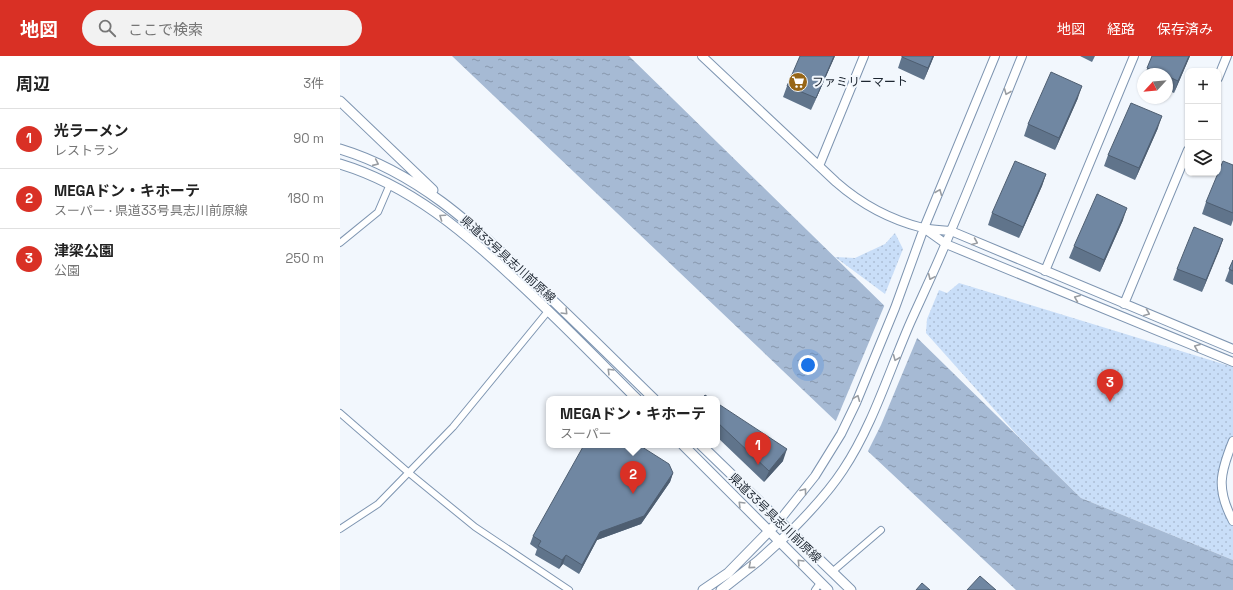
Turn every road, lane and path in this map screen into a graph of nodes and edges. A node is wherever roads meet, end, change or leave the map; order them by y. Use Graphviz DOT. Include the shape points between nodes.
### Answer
graph roads {
  1 [pos="702,56"];
  2 [pos="864,56"];
  3 [pos="995,56"];
  4 [pos="1022,56"];
  5 [pos="1134,56"];
  6 [pos="1227,56"];
  7 [pos="1221,71"];
  8 [pos="340,101"];
  9 [pos="340,149"];
  10 [pos="1185,157"];
  11 [pos="340,164"];
  12 [pos="819,166"];
  13 [pos="390,184"];
  14 [pos="454,211"];
  15 [pos="924,228"];
  16 [pos="951,231"];
  17 [pos="340,243"];
  18 [pos="946,244"];
  19 [pos="1045,271"];
  20 [pos="1124,304"];
  21 [pos="549,310"];
  22 [pos="1233,349"];
  23 [pos="1233,362"];
  24 [pos="634,396"];
  25 [pos="651,396"];
  26 [pos="340,413"];
  27 [pos="1233,441"];
  28 [pos="686,448"];
  29 [pos="704,448"];
  30 [pos="409,473"];
  31 [pos="779,521"];
  32 [pos="1233,521"];
  33 [pos="340,529"];
  34 [pos="881,530"];
  35 [pos="769,531"];
  36 [pos="790,532"];
  37 [pos="780,542"];
  38 [pos="832,572"];
  39 [pos="817,587"];
  40 [pos="569,590"];
  41 [pos="703,590"];
  42 [pos="721,590"];
  43 [pos="828,590"];
  44 [pos="851,590"];
  1 -- 12 [label="street"];
  2 -- 12 [label="street"];
  15 -- 3 [label="street, one-way"];
  4 -- 16 [label="street, one-way"];
  5 -- 19 [label="street"];
  6 -- 7 [label="street"];
  8 -- 14 [label="main road"];
  9 -- 14 [label="main road, 県道33号具志川前原線, one-way" via="408,179"];
  10 -- 20 [label="street"];
  11 -- 13 [label="main road, 県道33号具志川前原線"];
  12 -- 15 [label="street" via="851,196 866,205"];
  13 -- 17 [label="street" via="378,212"];
  21 -- 13 [label="main road, 県道33号具志川前原線, one-way" via="478,244"];
  14 -- 25 [label="main road, 県道33号具志川前原線, one-way" via="478,229 556,302"];
  15 -- 16 [label="street"];
  15 -- 18 [label="street"];
  31 -- 15 [label="street, one-way" via="815,476 842,434 895,308"];
  16 -- 18 [label="street"];
  16 -- 19 [label="street, one-way"];
  23 -- 18 [label="street, one-way"];
  18 -- 36 [label="street, one-way" via="856,449 830,489"];
  19 -- 20 [label="street"];
  20 -- 22 [label="street, one-way"];
  24 -- 21 [label="main road, 県道33号具志川前原線, one-way"];
  21 -- 30 [label="street" via="453,428"];
  26 -- 30 [label="street"];
  27 -- 32 [label="street" via="1224,465 1222,493"];
  35 -- 28 [label="main road, 県道33号具志川前原線, one-way"];
  29 -- 31 [label="main road, 県道33号具志川前原線"];
  30 -- 33 [label="street" via="378,504"];
  30 -- 40 [label="street" via="475,527"];
  31 -- 35 [label="main road"];
  31 -- 36 [label="main road, 県道33号具志川前原線"];
  34 -- 38 [label="street"];
  35 -- 37 [label="main road, 県道33号具志川前原線"];
  35 -- 41 [label="main road" via="728,573"];
  36 -- 37 [label="main road"];
  36 -- 38 [label="main road, 県道33号具志川前原線"];
  39 -- 37 [label="main road, 県道33号具志川前原線, one-way"];
  37 -- 42 [label="main road, one-way"];
  38 -- 44 [label="main road, 県道33号具志川前原線"];
  39 -- 43 [label="main road, 県道33号具志川前原線"];
}
